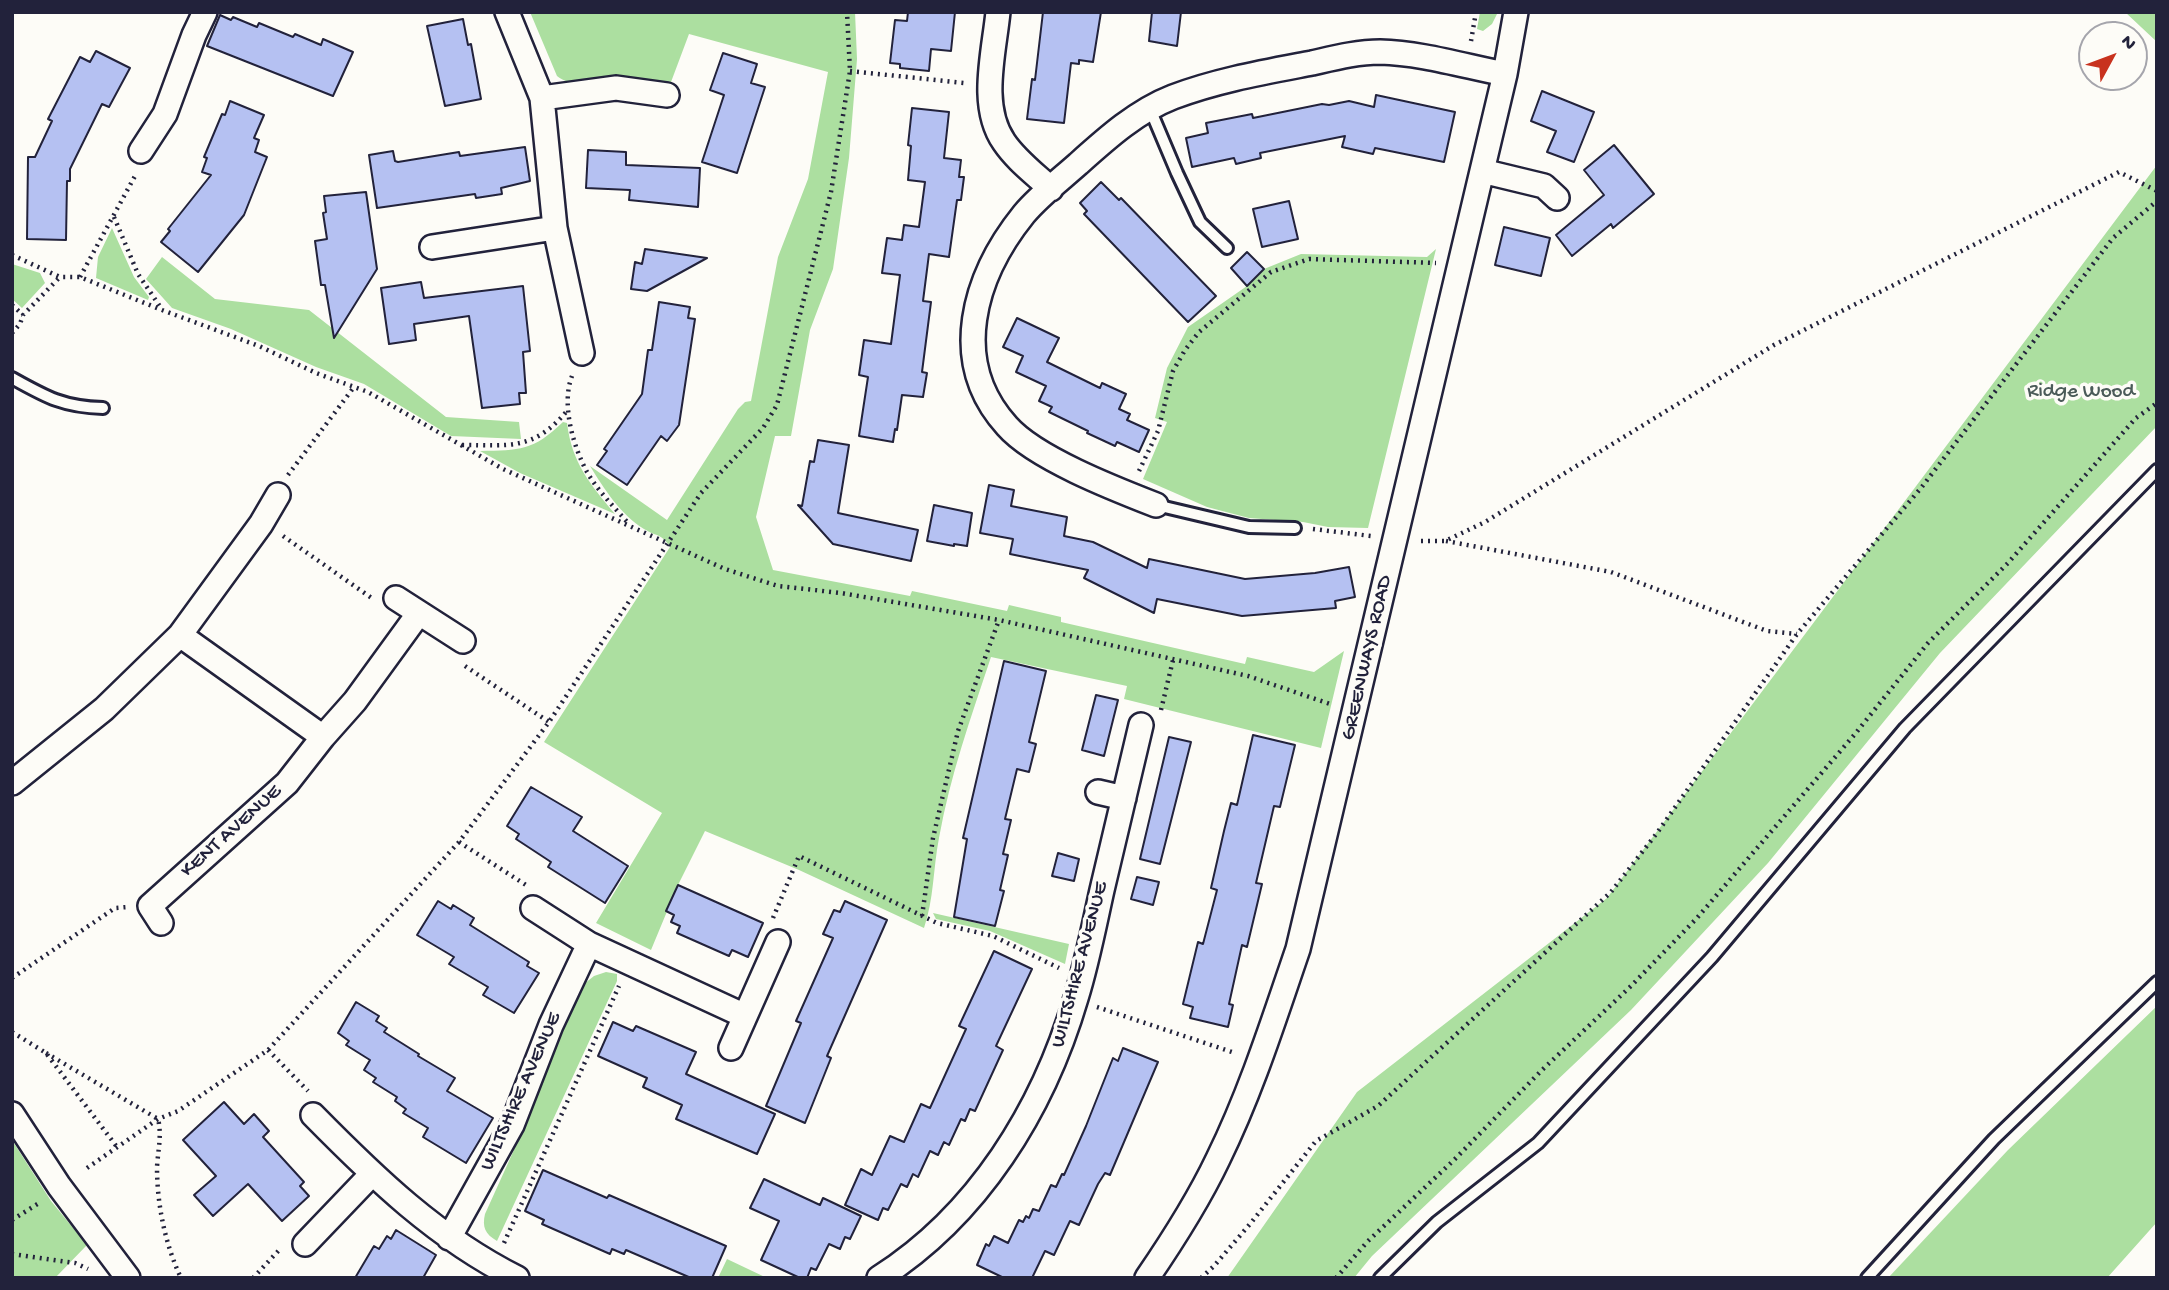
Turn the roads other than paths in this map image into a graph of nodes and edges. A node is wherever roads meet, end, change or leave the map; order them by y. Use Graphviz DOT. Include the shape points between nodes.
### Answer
graph roads {
  1 [pos="205,12"];
  2 [pos="507,12"];
  3 [pos="998,12"];
  4 [pos="1516,12"];
  5 [pos="1505,74"];
  6 [pos="667,95"];
  7 [pos="542,98"];
  8 [pos="1150,108"];
  9 [pos="141,151"];
  10 [pos="1482,171"];
  11 [pos="1051,189"];
  12 [pos="1557,198"];
  13 [pos="555,228"];
  14 [pos="432,247"];
  15 [pos="1227,248"];
  16 [pos="582,353"];
  17 [pos="12,378"];
  18 [pos="103,408"];
  19 [pos="2157,470"];
  20 [pos="278,495"];
  21 [pos="1156,505"];
  22 [pos="1295,528"];
  23 [pos="396,598"];
  24 [pos="419,613"];
  25 [pos="180,635"];
  26 [pos="463,641"];
  27 [pos="1140,725"];
  28 [pos="323,737"];
  29 [pos="14,778"];
  30 [pos="1098,792"];
  31 [pos="1124,798"];
  32 [pos="533,908"];
  33 [pos="156,915"];
  34 [pos="778,942"];
  35 [pos="589,944"];
  36 [pos="2157,982"];
  37 [pos="745,1016"];
  38 [pos="730,1048"];
  39 [pos="12,1114"];
  40 [pos="313,1115"];
  41 [pos="371,1175"];
  42 [pos="449,1238"];
  43 [pos="305,1244"];
  44 [pos="507,1273"];
  45 [pos="128,1278"];
  46 [pos="879,1278"];
  47 [pos="1147,1278"];
  48 [pos="1380,1278"];
  49 [pos="1867,1278"];
  1 -- 9 [label="street" via="165,114"];
  2 -- 7 [label="street"];
  3 -- 11 [label="street" via="990,86 995,124 1003,142"];
  4 -- 5 [label="street, GREENWAYS ROAD"];
  5 -- 8 [label="street" via="1378,52 1210,84"];
  5 -- 10 [label="street, GREENWAYS ROAD"];
  6 -- 7 [label="street" via="616,88"];
  7 -- 13 [label="street"];
  8 -- 11 [label="street" via="1103,141"];
  8 -- 15 [label="lane" via="1200,222"];
  10 -- 12 [label="street" via="1544,186"];
  10 -- 47 [label="street, GREENWAYS ROAD" via="1298,949 1219,1158"];
  11 -- 21 [label="street" via="1024,214 982,287 973,316 977,371 989,402 1007,427 1031,448"];
  13 -- 14 [label="street"];
  13 -- 16 [label="street"];
  17 -- 18 [label="lane" via="62,404"];
  19 -- 48 [label="lane" via="1905,728 1712,957 1538,1143 1437,1222"];
  20 -- 25 [label="street"];
  21 -- 22 [label="lane" via="1249,527"];
  23 -- 24 [label="street"];
  24 -- 26 [label="street"];
  24 -- 28 [label="street, KENT AVENUE"];
  25 -- 28 [label="street"];
  25 -- 29 [label="street" via="104,709"];
  27 -- 31 [label="street, WILTSHIRE AVENUE"];
  28 -- 33 [label="street, KENT AVENUE" via="287,783"];
  30 -- 31 [label="street"];
  31 -- 46 [label="street, WILTSHIRE AVENUE" via="1079,989 1041,1090 1018,1134 960,1210"];
  32 -- 35 [label="street"];
  34 -- 37 [label="street"];
  35 -- 37 [label="street"];
  35 -- 42 [label="street, WILTSHIRE AVENUE" via="512,1125"];
  36 -- 49 [label="lane" via="1994,1139"];
  37 -- 38 [label="street"];
  39 -- 45 [label="street"];
  40 -- 41 [label="street"];
  41 -- 42 [label="street"];
  41 -- 43 [label="street"];
  42 -- 44 [label="street"];
}
